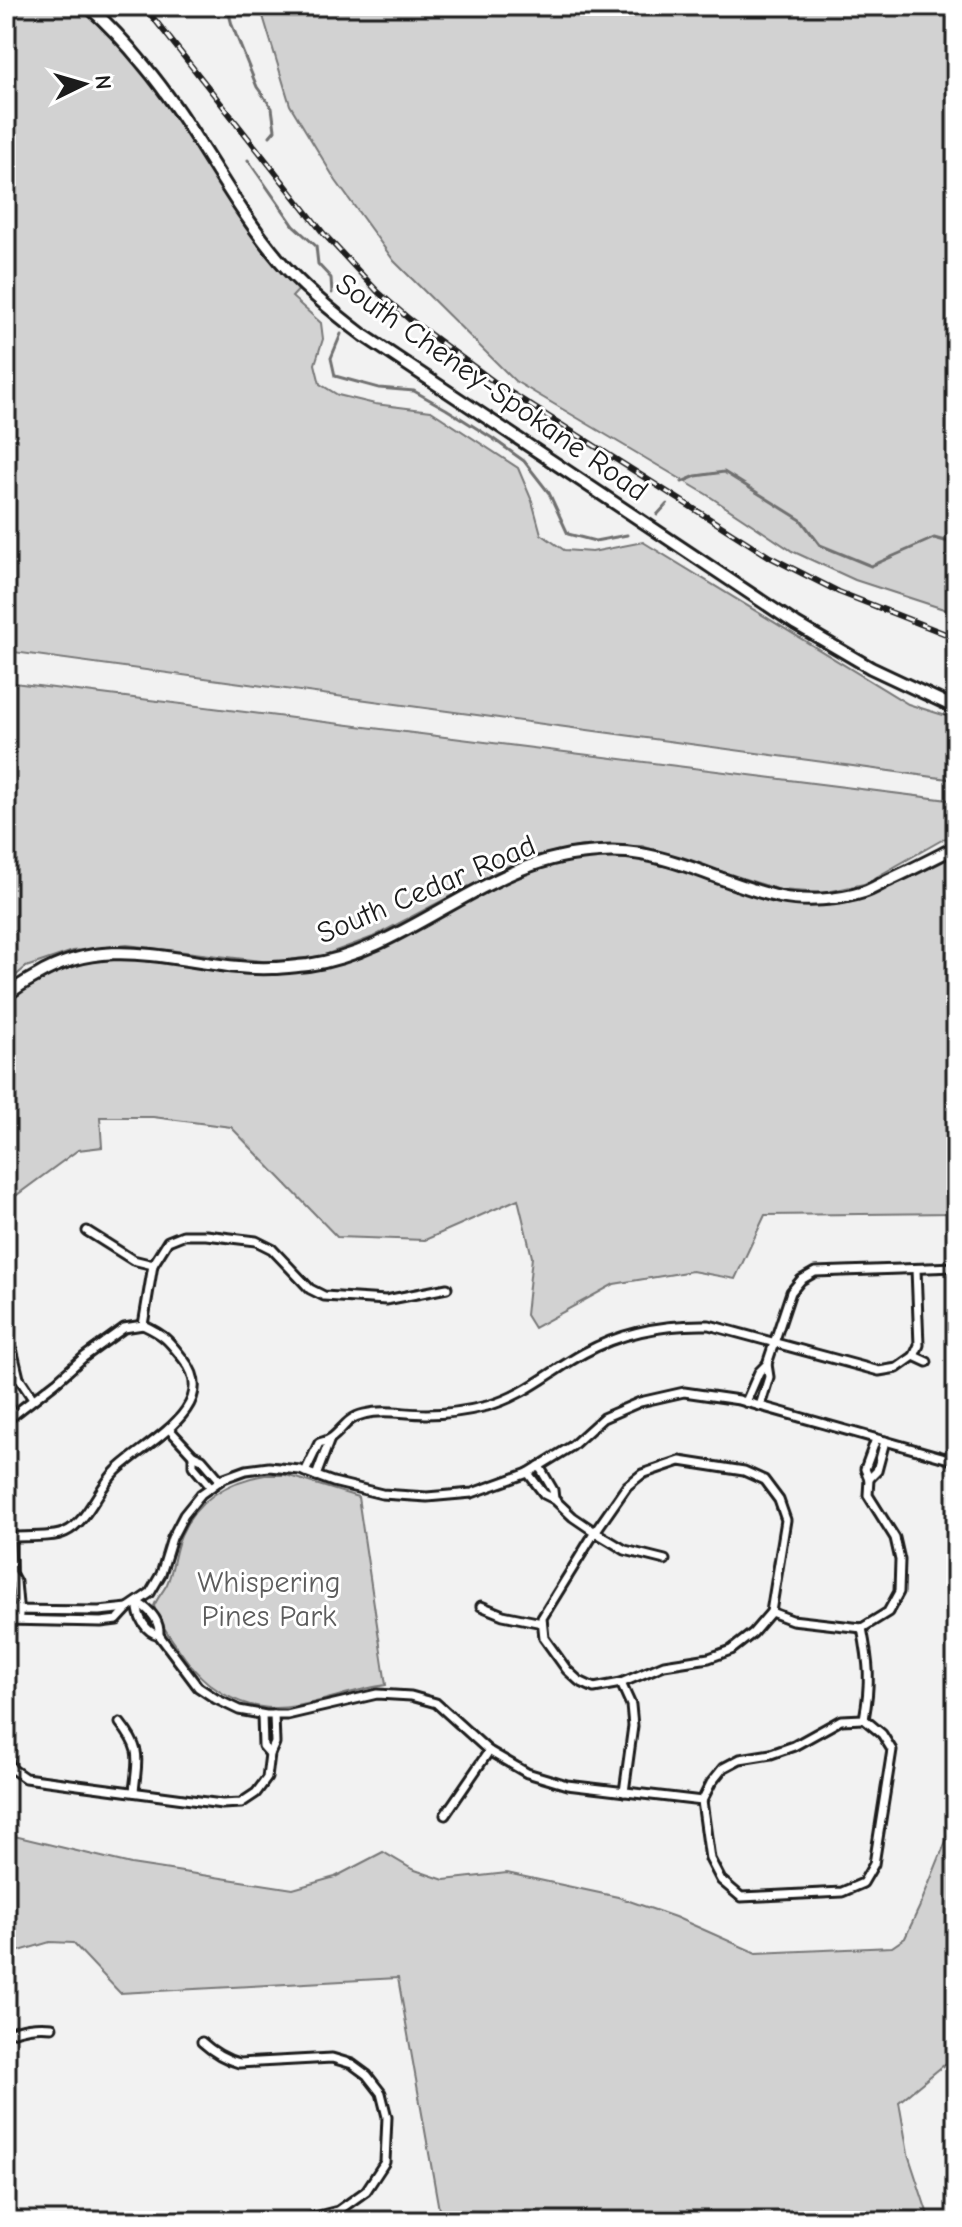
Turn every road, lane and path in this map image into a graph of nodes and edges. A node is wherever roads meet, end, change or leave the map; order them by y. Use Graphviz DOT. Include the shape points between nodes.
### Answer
graph roads {
  1 [pos="88,6"];
  2 [pos="956,708"];
  3 [pos="956,847"];
  4 [pos="6,996"];
  5 [pos="87,1231"];
  6 [pos="153,1265"];
  7 [pos="956,1267"];
  8 [pos="916,1269"];
  9 [pos="447,1288"];
  10 [pos="143,1325"];
  11 [pos="6,1333"];
  12 [pos="774,1343"];
  13 [pos="914,1356"];
  14 [pos="927,1362"];
  15 [pos="767,1364"];
  16 [pos="33,1399"];
  17 [pos="746,1402"];
  18 [pos="760,1406"];
  19 [pos="6,1419"];
  20 [pos="169,1429"];
  21 [pos="330,1439"];
  22 [pos="876,1439"];
  23 [pos="885,1441"];
  24 [pos="193,1455"];
  25 [pos="956,1461"];
  26 [pos="539,1466"];
  27 [pos="305,1472"];
  28 [pos="528,1473"];
  29 [pos="316,1476"];
  30 [pos="869,1479"];
  31 [pos="220,1480"];
  32 [pos="211,1487"];
  33 [pos="554,1499"];
  34 [pos="595,1532"];
  35 [pos="8,1537"];
  36 [pos="665,1560"];
  37 [pos="11,1573"];
  38 [pos="6,1583"];
  39 [pos="138,1603"];
  40 [pos="481,1606"];
  41 [pos="128,1608"];
  42 [pos="6,1610"];
  43 [pos="18,1610"];
  44 [pos="771,1612"];
  45 [pos="6,1620"];
  46 [pos="19,1621"];
  47 [pos="542,1623"];
  48 [pos="862,1628"];
  49 [pos="621,1683"];
  50 [pos="262,1715"];
  51 [pos="274,1715"];
  52 [pos="864,1719"];
  53 [pos="120,1723"];
  54 [pos="489,1751"];
  55 [pos="270,1754"];
  56 [pos="6,1757"];
  57 [pos="134,1792"];
  58 [pos="624,1792"];
  59 [pos="702,1801"];
  60 [pos="445,1815"];
  61 [pos="52,2027"];
  62 [pos="6,2034"];
  63 [pos="202,2042"];
  64 [pos="299,2221"];
  1 -- 2 [label="main road, South Cheney-Spokane Road" via="145,65 282,264 332,311 808,631"];
  3 -- 4 [label="main road, South Cedar Road" via="864,892 820,899 781,897 640,853 587,853 541,862 358,951 312,964 272,969 118,952 50,968"];
  5 -- 6 [label="street" via="133,1260"];
  6 -- 9 [label="street" via="168,1241 206,1235 256,1241 272,1249 310,1289 324,1296 386,1300"];
  6 -- 10 [label="street"];
  7 -- 8 [label="street"];
  8 -- 12 [label="street" via="815,1272 791,1292"];
  8 -- 13 [label="street" via="919,1345"];
  10 -- 16 [label="street" via="124,1328"];
  10 -- 20 [label="street" via="164,1335 194,1373 195,1392"];
  11 -- 16 [label="street" via="19,1378"];
  12 -- 13 [label="street" via="879,1371 897,1368"];
  12 -- 15 [label="street"];
  12 -- 21 [label="street" via="709,1325 654,1328 584,1353 522,1393 488,1406 451,1413 361,1414"];
  13 -- 14 [label="street"];
  15 -- 17 [label="street"];
  15 -- 18 [label="street" via="769,1377"];
  16 -- 19 [label="street"];
  17 -- 18 [label="street"];
  17 -- 26 [label="street" via="684,1392 640,1402 603,1418"];
  18 -- 22 [label="street"];
  20 -- 24 [label="street"];
  20 -- 35 [label="street" via="116,1471 81,1521 64,1534"];
  21 -- 27 [label="street" via="319,1443"];
  21 -- 29 [label="street"];
  22 -- 23 [label="street"];
  22 -- 30 [label="street" via="865,1469"];
  23 -- 25 [label="street"];
  23 -- 30 [label="street" via="877,1471"];
  24 -- 31 [label="street"];
  24 -- 32 [label="street" via="193,1466"];
  26 -- 28 [label="street"];
  26 -- 33 [label="street"];
  27 -- 29 [label="street"];
  27 -- 31 [label="street" via="269,1467"];
  28 -- 29 [label="street" via="472,1493 427,1497 382,1494"];
  28 -- 33 [label="street"];
  30 -- 48 [label="street" via="868,1495 895,1538 899,1592 888,1612"];
  31 -- 32 [label="street"];
  32 -- 39 [label="street" via="184,1515 161,1574"];
  33 -- 34 [label="street"];
  34 -- 36 [label="street" via="625,1550"];
  34 -- 44 [label="street" via="627,1486 661,1466 680,1461 744,1471 764,1480 786,1520"];
  34 -- 47 [label="street"];
  35 -- 37 [label="street"];
  37 -- 38 [label="street"];
  37 -- 43 [label="street"];
  38 -- 42 [label="street"];
  39 -- 41 [label="street"];
  39 -- 50 [label="street" via="148,1609 159,1635 198,1687 239,1710"];
  40 -- 47 [label="street"];
  41 -- 43 [label="street"];
  41 -- 46 [label="street" via="117,1620 101,1622"];
  42 -- 43 [label="street"];
  42 -- 45 [label="street"];
  43 -- 46 [label="street"];
  44 -- 48 [label="street" via="792,1620"];
  44 -- 49 [label="street" via="731,1650 664,1665"];
  45 -- 46 [label="street"];
  47 -- 49 [label="street" via="544,1638 579,1681 594,1688"];
  48 -- 52 [label="street" via="870,1689"];
  49 -- 58 [label="street" via="633,1726"];
  50 -- 51 [label="street"];
  50 -- 55 [label="street" via="263,1746"];
  51 -- 54 [label="street" via="377,1694 411,1696 436,1703"];
  51 -- 55 [label="street"];
  52 -- 59 [label="street" via="841,1720 794,1746 740,1759 723,1768"];
  52 -- 59 [label="street" via="892,1750 874,1864 863,1883 842,1892 741,1897 721,1880 710,1859"];
  53 -- 57 [label="street" via="138,1752"];
  54 -- 58 [label="street" via="527,1773 567,1785"];
  54 -- 60 [label="street"];
  55 -- 57 [label="street" via="267,1778 241,1803"];
  56 -- 57 [label="street" via="25,1778"];
  58 -- 59 [label="street"];
  61 -- 62 [label="street" via="38,2025"];
  63 -- 64 [label="street" via="239,2063 332,2058 352,2064 381,2093 387,2117 385,2162 366,2191 338,2211"];
}
